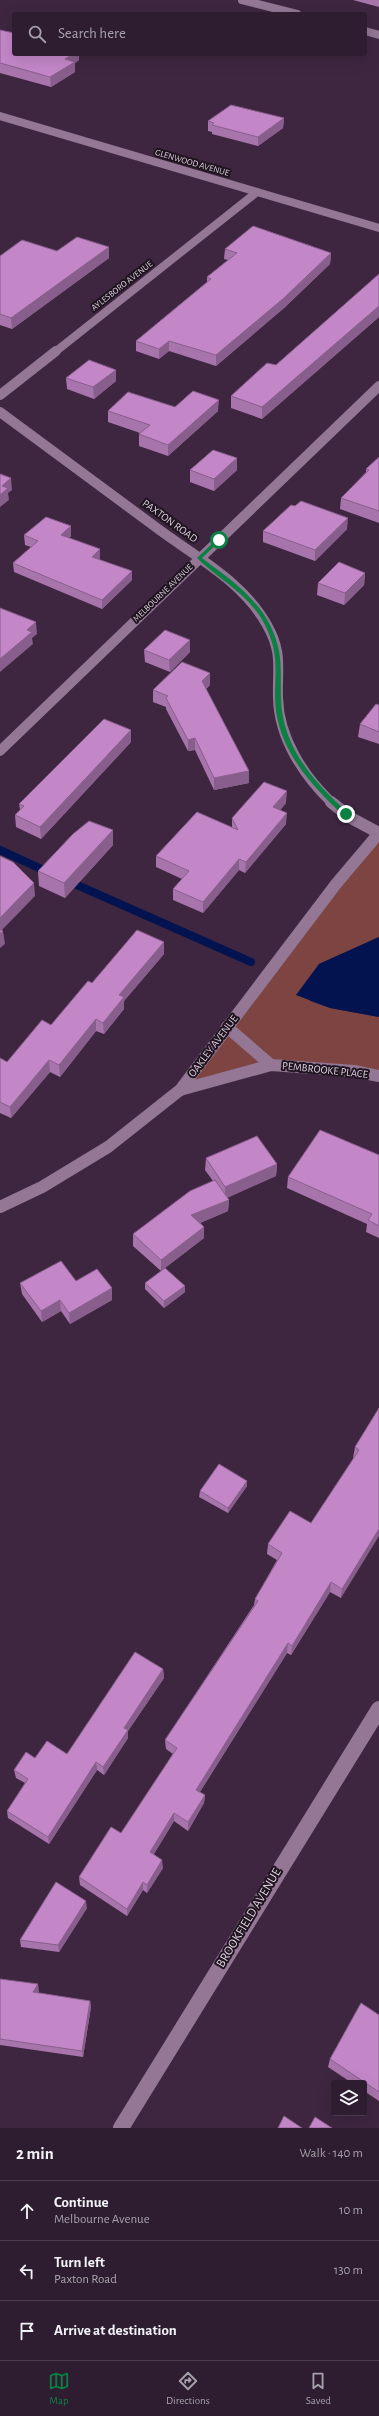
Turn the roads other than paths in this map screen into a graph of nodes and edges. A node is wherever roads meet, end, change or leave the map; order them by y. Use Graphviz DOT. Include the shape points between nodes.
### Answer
graph roads {
  1 [pos="242,0"];
  2 [pos="289,12"];
  3 [pos="367,32"];
  4 [pos="379,35"];
  5 [pos="0,116"];
  6 [pos="257,192"];
  7 [pos="379,228"];
  8 [pos="379,386"];
  9 [pos="0,395"];
  10 [pos="0,412"];
  11 [pos="199,558"];
  12 [pos="0,751"];
  13 [pos="379,833"];
  14 [pos="227,1027"];
  15 [pos="271,1065"];
  16 [pos="379,1076"];
  17 [pos="180,1090"];
  18 [pos="0,1207"];
  19 [pos="379,1709"];
  20 [pos="121,2128"];
  1 -- 2 [label="street"];
  3 -- 4 [label="street"];
  5 -- 6 [label="street, GLENWOOD AVENUE"];
  6 -- 7 [label="street, GLENWOOD AVENUE"];
  6 -- 9 [label="street, AYLESBORO AVENUE"];
  8 -- 11 [label="street, MELBOURNE AVENUE"];
  10 -- 11 [label="street, PAXTON ROAD"];
  11 -- 12 [label="street, MELBOURNE AVENUE"];
  11 -- 13 [label="street, PAXTON ROAD" via="236,587 258,610 268,626 279,658 278,699 281,720 289,745 300,766 318,789 346,814"];
  13 -- 14 [label="street, OAKLEY AVENUE" via="336,884"];
  14 -- 15 [label="street, PEMBROOKE PLACE"];
  14 -- 17 [label="street, OAKLEY AVENUE"];
  15 -- 16 [label="street, PEMBROOKE PLACE" via="354,1071"];
  15 -- 17 [label="street, PEMBROOKE PLACE"];
  17 -- 18 [label="street, OAKLEY AVENUE" via="108,1147 42,1187"];
  19 -- 20 [label="street, BROOKFIELD AVENUE"];
}
